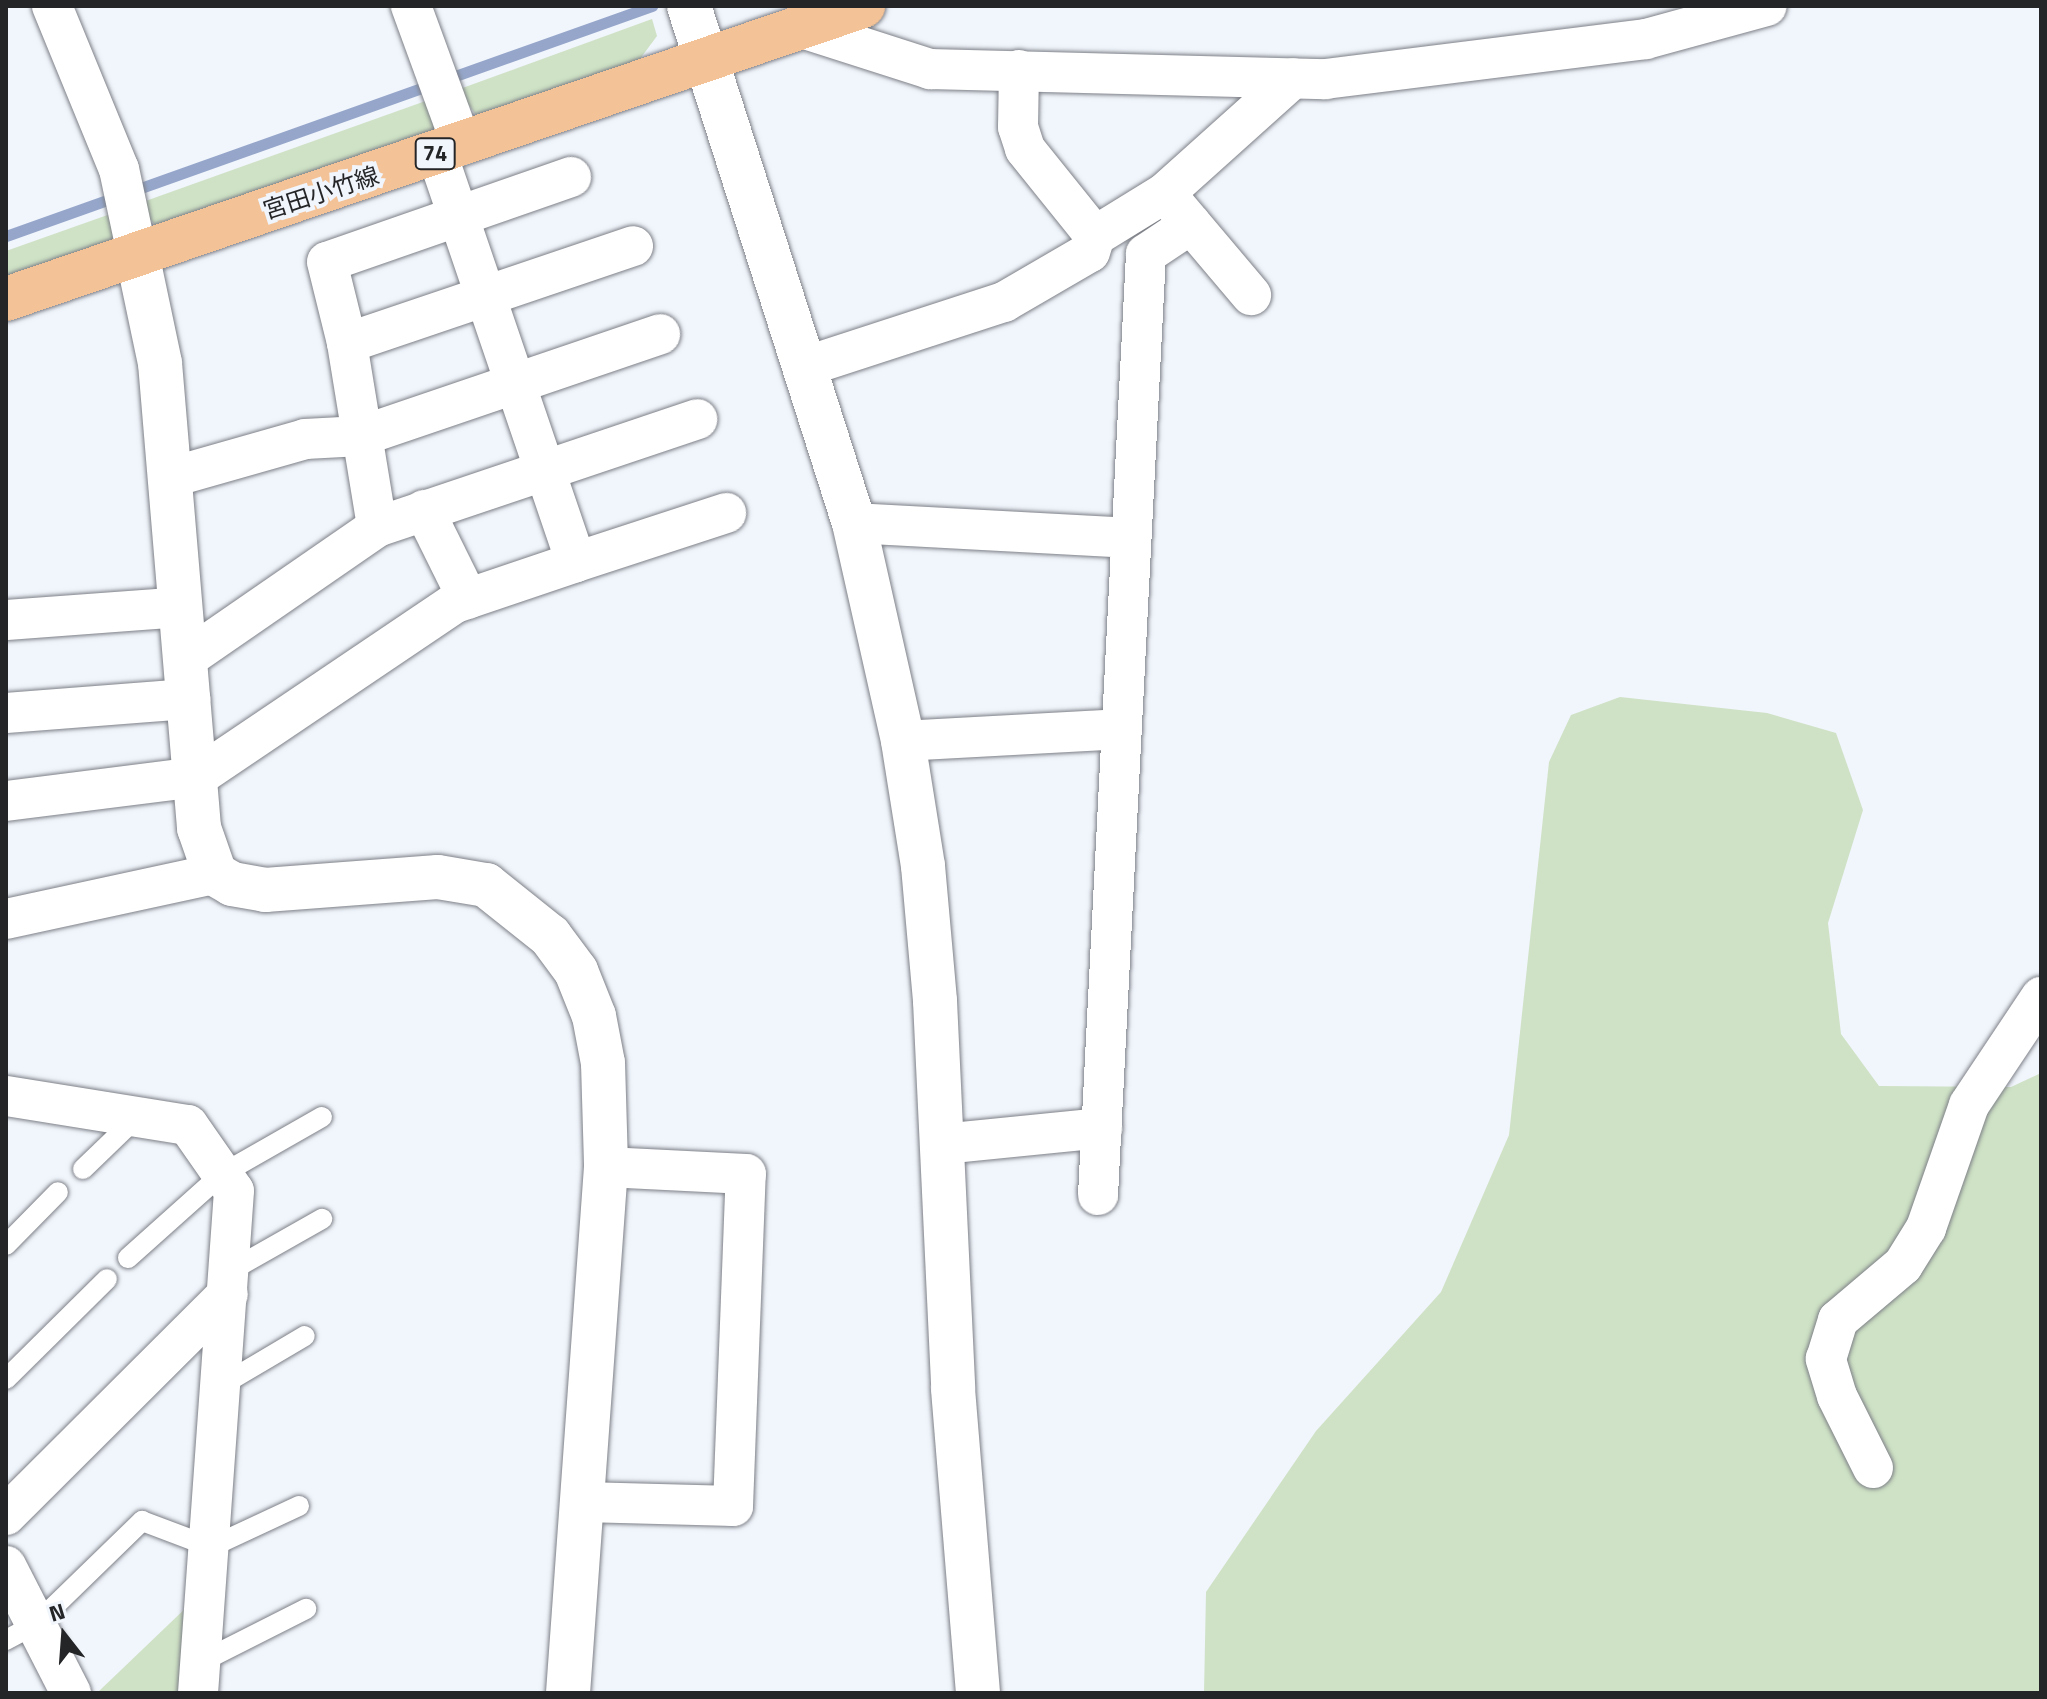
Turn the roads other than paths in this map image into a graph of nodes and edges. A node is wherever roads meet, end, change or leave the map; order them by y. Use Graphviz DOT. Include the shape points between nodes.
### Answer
graph roads {
  1 [pos="52,6"];
  2 [pos="411,6"];
  3 [pos="689,6"];
  4 [pos="863,6"];
  5 [pos="1767,6"];
  6 [pos="799,27"];
  7 [pos="710,58"];
  8 [pos="1019,70"];
  9 [pos="1293,78"];
  10 [pos="449,150"];
  11 [pos="571,177"];
  12 [pos="1165,193"];
  13 [pos="458,216"];
  14 [pos="1191,224"];
  15 [pos="1095,236"];
  16 [pos="633,246"];
  17 [pos="137,254"];
  18 [pos="1251,295"];
  19 [pos="485,296"];
  20 [pos="6,299"];
  21 [pos="660,334"];
  22 [pos="347,343"];
  23 [pos="807,366"];
  24 [pos="515,383"];
  25 [pos="697,419"];
  26 [pos="361,436"];
  27 [pos="545,470"];
  28 [pos="172,477"];
  29 [pos="424,510"];
  30 [pos="726,513"];
  31 [pos="854,523"];
  32 [pos="377,527"];
  33 [pos="1131,538"];
  34 [pos="576,562"];
  35 [pos="468,599"];
  36 [pos="182,607"];
  37 [pos="6,620"];
  38 [pos="188,679"];
  39 [pos="6,713"];
  40 [pos="1122,729"];
  41 [pos="903,741"];
  42 [pos="197,777"];
  43 [pos="6,801"];
  44 [pos="215,874"];
  45 [pos="6,919"];
  46 [pos="2041,997"];
  47 [pos="8,1098"];
  48 [pos="322,1117"];
  49 [pos="135,1119"];
  50 [pos="1102,1128"];
  51 [pos="942,1144"];
  52 [pos="606,1167"];
  53 [pos="83,1169"];
  54 [pos="222,1174"];
  55 [pos="58,1192"];
  56 [pos="1098,1195"];
  57 [pos="322,1219"];
  58 [pos="6,1245"];
  59 [pos="128,1258"];
  60 [pos="107,1279"];
  61 [pos="229,1282"];
  62 [pos="305,1336"];
  63 [pos="6,1379"];
  64 [pos="222,1385"];
  65 [pos="1873,1468"];
  66 [pos="584,1502"];
  67 [pos="299,1506"];
  68 [pos="6,1515"];
  69 [pos="211,1547"];
  70 [pos="6,1566"];
  71 [pos="306,1609"];
  72 [pos="21,1632"];
  73 [pos="199,1677"];
  74 [pos="71,1693"];
  75 [pos="568,1693"];
  76 [pos="978,1693"];
  1 -- 17 [label="street" via="119,169"];
  2 -- 10 [label="street" via="437,77"];
  3 -- 7 [label="street"];
  4 -- 6 [label="main road, 宮田小竹線 / 74"];
  5 -- 9 [label="street" via="1646,39 1325,79"];
  6 -- 7 [label="main road, 宮田小竹線 / 74"];
  6 -- 8 [label="street" via="930,69"];
  7 -- 10 [label="main road, 宮田小竹線 / 74"];
  7 -- 23 [label="street"];
  8 -- 9 [label="street"];
  8 -- 15 [label="street" via="1018,127 1025,149"];
  9 -- 12 [label="street"];
  10 -- 13 [label="street"];
  10 -- 17 [label="main road, 宮田小竹線 / 74"];
  11 -- 13 [label="street"];
  12 -- 14 [label="street"];
  12 -- 15 [label="street"];
  13 -- 19 [label="street"];
  13 -- 22 [label="street" via="327,262"];
  14 -- 18 [label="street"];
  14 -- 33 [label="street" via="1146,254"];
  15 -- 23 [label="street" via="1090,252 1004,302"];
  16 -- 19 [label="street"];
  17 -- 20 [label="main road, 宮田小竹線 / 74"];
  17 -- 28 [label="street" via="160,363"];
  19 -- 22 [label="street"];
  19 -- 24 [label="street"];
  21 -- 24 [label="street"];
  22 -- 26 [label="street"];
  23 -- 31 [label="street"];
  24 -- 26 [label="street"];
  24 -- 27 [label="street"];
  25 -- 27 [label="street"];
  26 -- 28 [label="street" via="305,439"];
  26 -- 32 [label="street"];
  27 -- 29 [label="street"];
  27 -- 34 [label="street"];
  28 -- 36 [label="street"];
  29 -- 32 [label="street"];
  29 -- 35 [label="street"];
  30 -- 34 [label="street"];
  31 -- 33 [label="street"];
  31 -- 41 [label="street"];
  32 -- 38 [label="street"];
  33 -- 40 [label="street"];
  34 -- 35 [label="street"];
  35 -- 42 [label="street"];
  36 -- 37 [label="street"];
  36 -- 38 [label="street"];
  38 -- 39 [label="street"];
  38 -- 42 [label="street"];
  40 -- 41 [label="street"];
  40 -- 50 [label="street"];
  41 -- 51 [label="street" via="923,866"];
  42 -- 43 [label="street"];
  42 -- 44 [label="street" via="199,828"];
  44 -- 45 [label="street"];
  44 -- 52 [label="street" via="232,884 265,890 438,877 486,885 519,907 576,971 594,1016 603,1063"];
  46 -- 65 [label="street" via="1969,1105 1926,1228 1911,1253 1838,1320 1826,1359 1837,1396"];
  47 -- 49 [label="street"];
  48 -- 54 [label="lane"];
  49 -- 53 [label="lane"];
  49 -- 54 [label="street" via="188,1125"];
  50 -- 51 [label="street"];
  50 -- 56 [label="street"];
  51 -- 76 [label="street" via="953,1389"];
  52 -- 66 [label="street"];
  52 -- 66 [label="street" via="746,1174 733,1506"];
  54 -- 59 [label="lane"];
  54 -- 61 [label="street" via="234,1191"];
  55 -- 58 [label="lane"];
  57 -- 61 [label="lane"];
  60 -- 63 [label="lane"];
  61 -- 64 [label="street"];
  61 -- 68 [label="street"];
  62 -- 64 [label="lane"];
  64 -- 69 [label="street"];
  66 -- 75 [label="street"];
  67 -- 69 [label="lane"];
  69 -- 72 [label="lane" via="142,1521"];
  69 -- 73 [label="street"];
  70 -- 72 [label="street"];
  71 -- 73 [label="lane"];
  72 -- 74 [label="street"];
}
